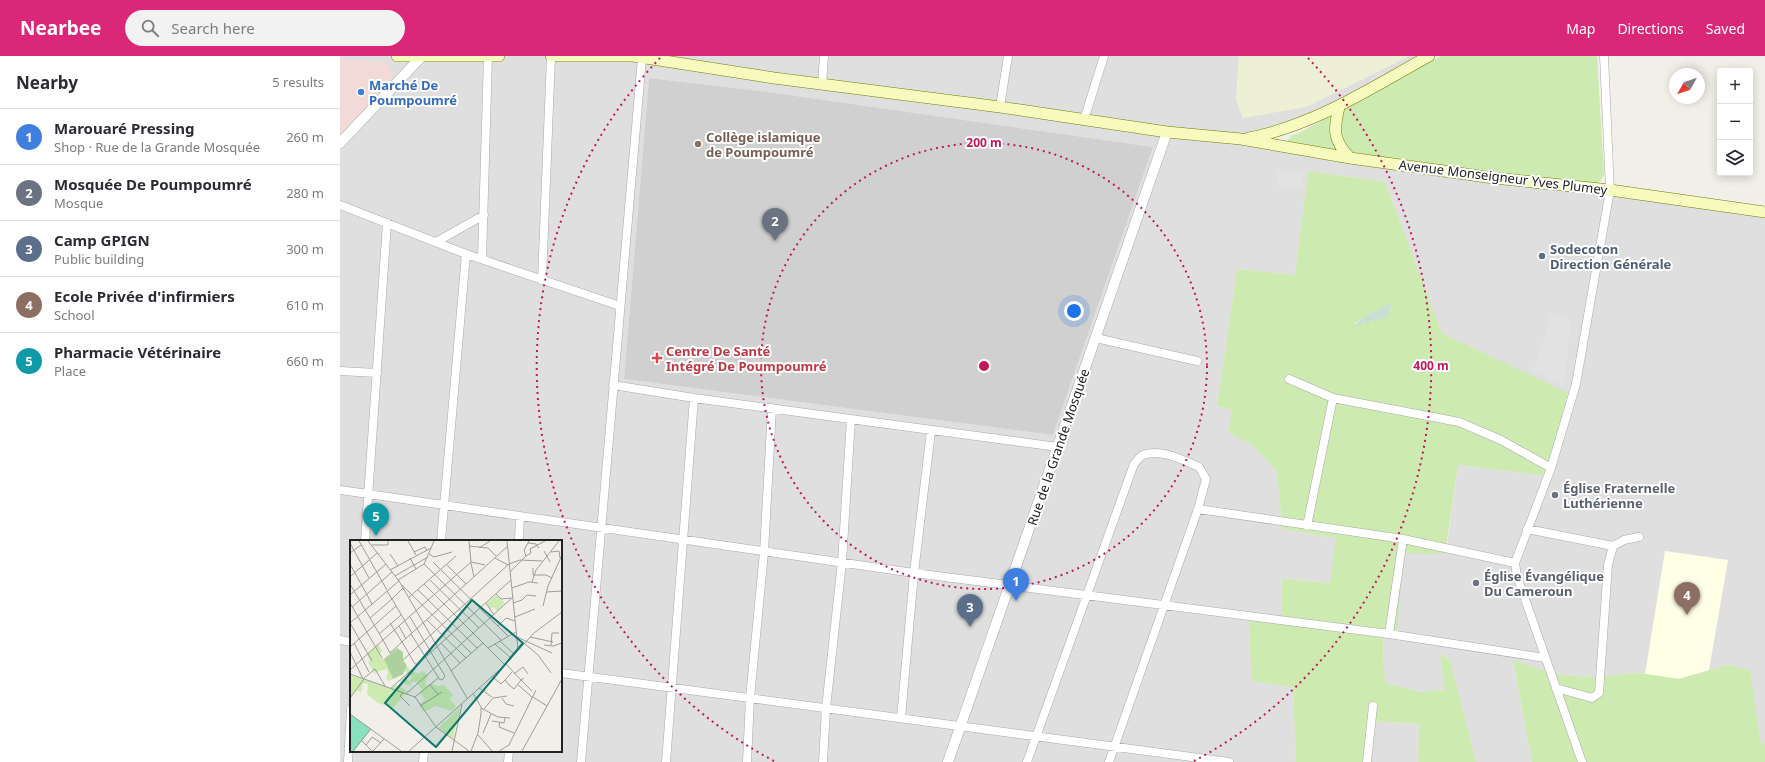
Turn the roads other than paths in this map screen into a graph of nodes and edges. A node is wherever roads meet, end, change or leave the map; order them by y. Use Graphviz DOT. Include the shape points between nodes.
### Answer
graph roads {
  1 [pos="397,56"];
  2 [pos="421,56"];
  3 [pos="488,56"];
  4 [pos="500,56"];
  5 [pos="551,56"];
  6 [pos="824,56"];
  7 [pos="1008,56"];
  8 [pos="1104,56"];
  9 [pos="1429,56"];
  10 [pos="1604,56"];
  11 [pos="636,57"];
  12 [pos="822,84"];
  13 [pos="1000,107"];
  14 [pos="1339,107"];
  15 [pos="1084,120"];
  16 [pos="1167,132"];
  17 [pos="1241,139"];
  18 [pos="340,143"];
  19 [pos="1350,158"];
  20 [pos="1610,190"];
  21 [pos="340,205"];
  22 [pos="1765,212"];
  23 [pos="484,215"];
  24 [pos="387,223"];
  25 [pos="436,242"];
  26 [pos="466,254"];
  27 [pos="482,259"];
  28 [pos="542,280"];
  29 [pos="620,306"];
  30 [pos="1096,338"];
  31 [pos="1197,361"];
  32 [pos="340,371"];
  33 [pos="377,373"];
  34 [pos="1289,379"];
  35 [pos="613,385"];
  36 [pos="694,398"];
  37 [pos="1333,398"];
  38 [pos="772,408"];
  39 [pos="852,420"];
  40 [pos="931,431"];
  41 [pos="1058,447"];
  42 [pos="1551,468"];
  43 [pos="340,490"];
  44 [pos="369,494"];
  45 [pos="445,506"];
  46 [pos="1198,509"];
  47 [pos="520,516"];
  48 [pos="1307,526"];
  49 [pos="602,528"];
  50 [pos="1527,529"];
  51 [pos="1639,537"];
  52 [pos="1403,539"];
  53 [pos="365,540"];
  54 [pos="441,540"];
  55 [pos="519,540"];
  56 [pos="683,541"];
  57 [pos="1613,546"];
  58 [pos="764,552"];
  59 [pos="842,562"];
  60 [pos="1515,563"];
  61 [pos="914,574"];
  62 [pos="1009,586"];
  63 [pos="1088,596"];
  64 [pos="1163,605"];
  65 [pos="1390,634"];
  66 [pos="340,640"];
  67 [pos="350,642"];
  68 [pos="1545,658"];
  69 [pos="562,673"];
  70 [pos="588,676"];
  71 [pos="672,688"];
  72 [pos="1556,688"];
  73 [pos="750,698"];
  74 [pos="1373,706"];
  75 [pos="826,708"];
  76 [pos="901,718"];
  77 [pos="960,726"];
  78 [pos="350,727"];
  79 [pos="1036,736"];
  80 [pos="1115,746"];
  81 [pos="424,752"];
  82 [pos="509,752"];
  83 [pos="348,762"];
  84 [pos="423,762"];
  85 [pos="508,762"];
  86 [pos="581,762"];
  87 [pos="666,762"];
  88 [pos="747,762"];
  89 [pos="822,762"];
  90 [pos="948,762"];
  91 [pos="1027,762"];
  92 [pos="1109,762"];
  93 [pos="1229,762"];
  94 [pos="1367,762"];
  95 [pos="1582,762"];
  1 -- 2 [label="main road"];
  2 -- 3 [label="main road"];
  2 -- 18 [label="street"];
  3 -- 4 [label="main road"];
  3 -- 23 [label="street"];
  5 -- 11 [label="main road"];
  5 -- 28 [label="street"];
  6 -- 12 [label="street"];
  7 -- 13 [label="street"];
  8 -- 15 [label="street"];
  9 -- 14 [label="main road"];
  10 -- 20 [label="street"];
  11 -- 12 [label="main road"];
  11 -- 29 [label="street"];
  12 -- 13 [label="main road"];
  13 -- 15 [label="main road"];
  14 -- 17 [label="main road" via="1308,121 1264,135"];
  14 -- 19 [label="main road" via="1335,134 1342,150"];
  15 -- 16 [label="main road"];
  16 -- 17 [label="main road"];
  16 -- 30 [label="street, Rue de la Grande Mosquée"];
  17 -- 19 [label="main road, Avenue Monseigneur Yves Plumey"];
  19 -- 20 [label="main road, Avenue Monseigneur Yves Plumey" via="1494,178"];
  20 -- 22 [label="main road, Avenue Monseigneur Yves Plumey"];
  20 -- 42 [label="street" via="1576,384"];
  21 -- 24 [label="street"];
  23 -- 25 [label="street"];
  23 -- 27 [label="street"];
  24 -- 25 [label="street"];
  24 -- 33 [label="street"];
  25 -- 26 [label="street"];
  26 -- 27 [label="street"];
  26 -- 45 [label="street"];
  27 -- 28 [label="street"];
  28 -- 29 [label="street"];
  29 -- 35 [label="street"];
  30 -- 31 [label="street"];
  30 -- 41 [label="street, Rue de la Grande Mosquée"];
  32 -- 33 [label="street"];
  33 -- 44 [label="street"];
  34 -- 37 [label="street"];
  35 -- 36 [label="street"];
  35 -- 49 [label="street"];
  36 -- 38 [label="street"];
  36 -- 56 [label="street"];
  37 -- 42 [label="street" via="1458,422 1501,440"];
  37 -- 48 [label="street"];
  38 -- 39 [label="street"];
  38 -- 58 [label="street"];
  39 -- 40 [label="street"];
  39 -- 59 [label="street"];
  40 -- 41 [label="street"];
  40 -- 61 [label="street"];
  41 -- 62 [label="street, Rue de la Grande Mosquée"];
  42 -- 50 [label="street"];
  43 -- 44 [label="street"];
  44 -- 45 [label="street"];
  44 -- 53 [label="street"];
  45 -- 47 [label="street"];
  45 -- 54 [label="street"];
  46 -- 48 [label="street"];
  46 -- 63 [label="street" via="1206,480 1199,467 1176,456 1154,453 1142,455 1134,464"];
  46 -- 64 [label="street"];
  47 -- 49 [label="street"];
  47 -- 55 [label="street"];
  48 -- 52 [label="street"];
  49 -- 56 [label="street"];
  49 -- 70 [label="street"];
  50 -- 57 [label="street"];
  50 -- 60 [label="street"];
  51 -- 57 [label="street" via="1624,540"];
  52 -- 60 [label="street"];
  52 -- 65 [label="street"];
  56 -- 58 [label="street"];
  56 -- 71 [label="street"];
  57 -- 72 [label="street" via="1608,565 1599,693 1592,698"];
  58 -- 59 [label="street"];
  58 -- 73 [label="street"];
  59 -- 61 [label="street"];
  59 -- 75 [label="street"];
  60 -- 68 [label="street" via="1517,576"];
  61 -- 62 [label="street"];
  61 -- 76 [label="street"];
  62 -- 63 [label="street"];
  62 -- 77 [label="street, Rue de la Grande Mosquée"];
  63 -- 64 [label="street"];
  63 -- 79 [label="street"];
  64 -- 65 [label="street"];
  64 -- 80 [label="street"];
  65 -- 68 [label="street"];
  66 -- 67 [label="street"];
  68 -- 72 [label="street"];
  69 -- 70 [label="street"];
  70 -- 71 [label="street"];
  70 -- 86 [label="street"];
  71 -- 73 [label="street"];
  71 -- 87 [label="street"];
  72 -- 95 [label="street"];
  73 -- 75 [label="street"];
  73 -- 88 [label="street"];
  74 -- 94 [label="street"];
  75 -- 76 [label="street"];
  75 -- 89 [label="street"];
  76 -- 77 [label="street"];
  77 -- 79 [label="street"];
  77 -- 90 [label="street, Rue de la Grande Mosquée"];
  78 -- 83 [label="street"];
  79 -- 80 [label="street"];
  79 -- 91 [label="street"];
  80 -- 92 [label="street"];
  80 -- 93 [label="street"];
  81 -- 84 [label="street"];
  82 -- 85 [label="street"];
}
